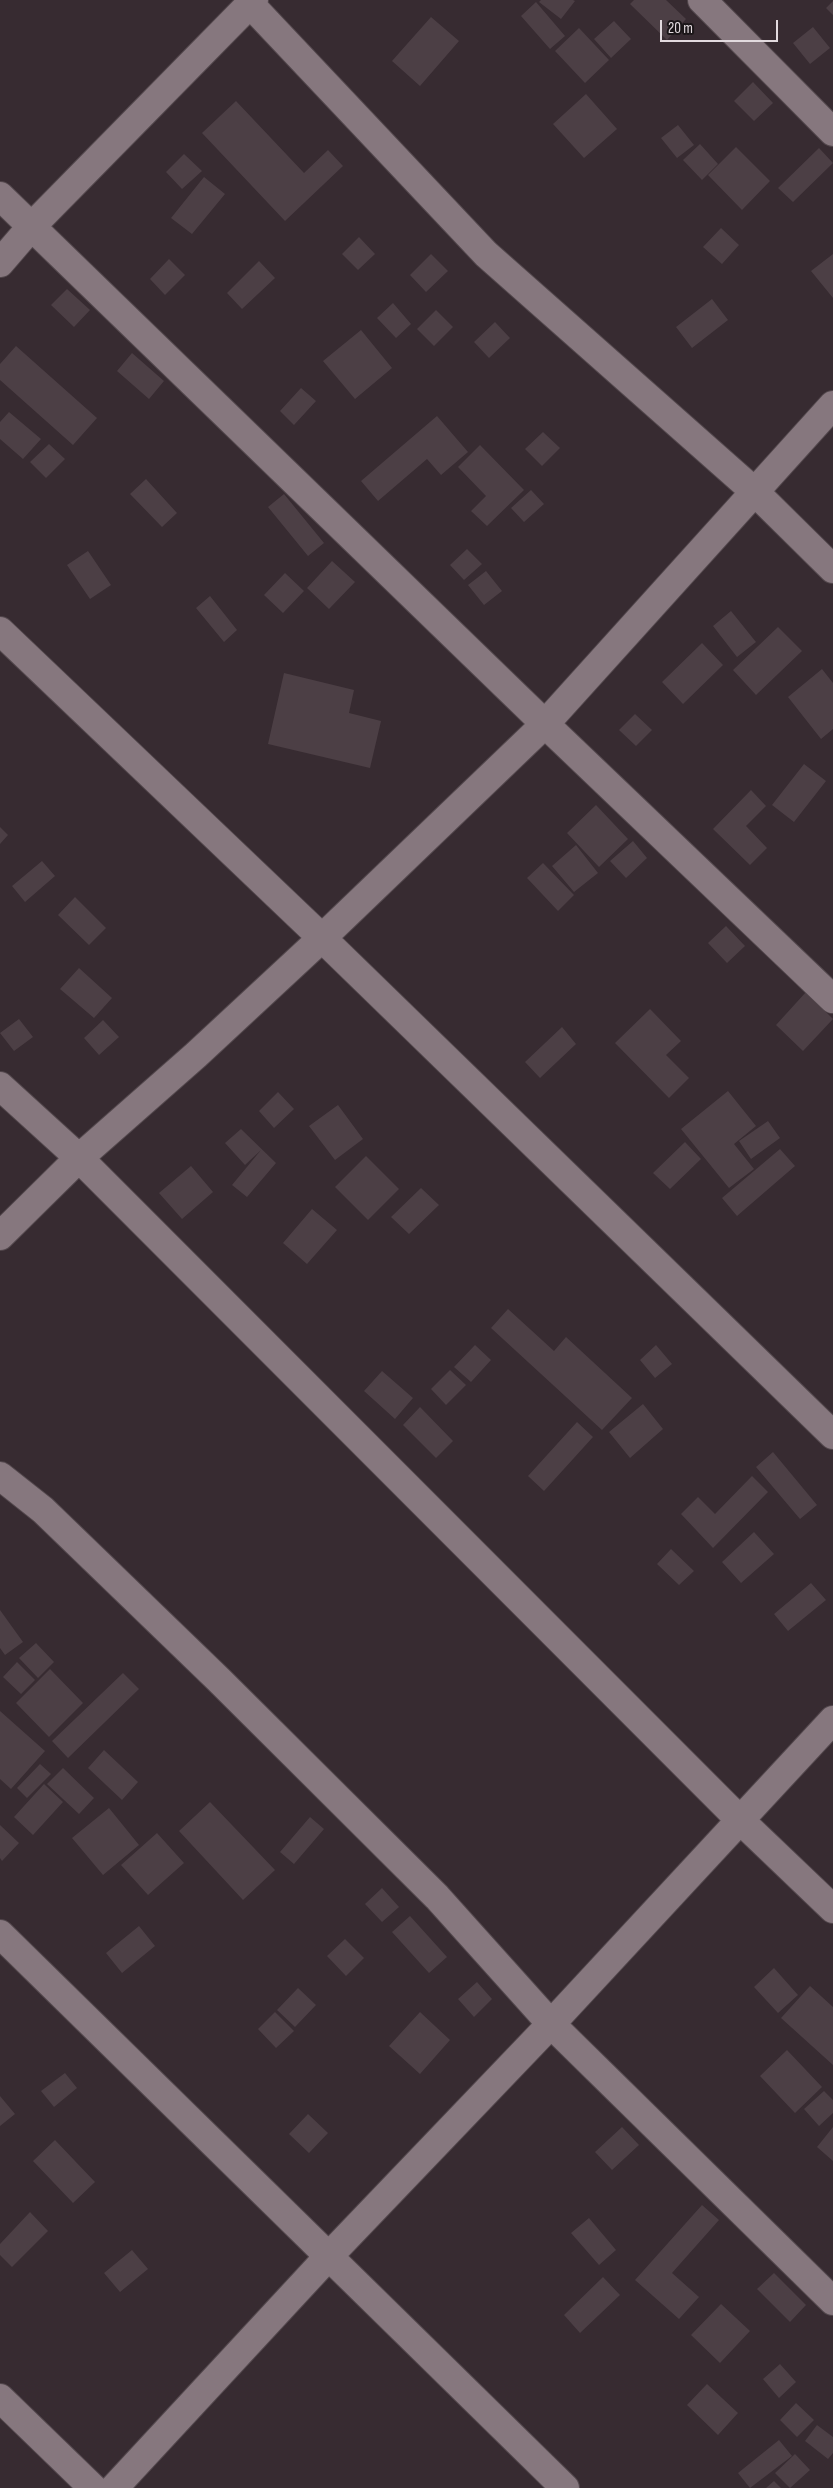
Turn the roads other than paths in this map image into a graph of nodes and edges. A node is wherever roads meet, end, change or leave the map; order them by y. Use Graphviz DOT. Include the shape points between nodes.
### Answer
graph roads {
  1 [pos="702,0"];
  2 [pos="252,2"];
  3 [pos="833,132"];
  4 [pos="0,196"];
  5 [pos="31,227"];
  6 [pos="0,264"];
  7 [pos="833,405"];
  8 [pos="755,492"];
  9 [pos="833,569"];
  10 [pos="0,632"];
  11 [pos="544,724"];
  12 [pos="322,938"];
  13 [pos="833,999"];
  14 [pos="0,1086"];
  15 [pos="79,1158"];
  16 [pos="0,1236"];
  17 [pos="833,1435"];
  18 [pos="0,1476"];
  19 [pos="833,1720"];
  20 [pos="740,1820"];
  21 [pos="833,1909"];
  22 [pos="0,1934"];
  23 [pos="551,2024"];
  24 [pos="328,2257"];
  25 [pos="833,2301"];
  26 [pos="0,2398"];
  27 [pos="93,2488"];
  28 [pos="114,2488"];
  29 [pos="565,2488"];
  1 -- 3 [label="street"];
  2 -- 5 [label="street"];
  2 -- 8 [label="street" via="486,254"];
  4 -- 5 [label="street"];
  5 -- 6 [label="street"];
  5 -- 11 [label="street"];
  7 -- 8 [label="street"];
  8 -- 9 [label="street"];
  8 -- 11 [label="street"];
  10 -- 12 [label="street"];
  11 -- 12 [label="street"];
  11 -- 13 [label="street"];
  12 -- 15 [label="street"];
  12 -- 17 [label="street"];
  14 -- 15 [label="street"];
  15 -- 16 [label="street"];
  15 -- 20 [label="street"];
  18 -- 23 [label="street" via="43,1510 219,1680 437,1897"];
  19 -- 20 [label="street"];
  20 -- 21 [label="street"];
  20 -- 23 [label="street"];
  22 -- 24 [label="street"];
  23 -- 24 [label="street"];
  23 -- 25 [label="street"];
  24 -- 28 [label="street"];
  24 -- 29 [label="street"];
  26 -- 27 [label="street"];
}
